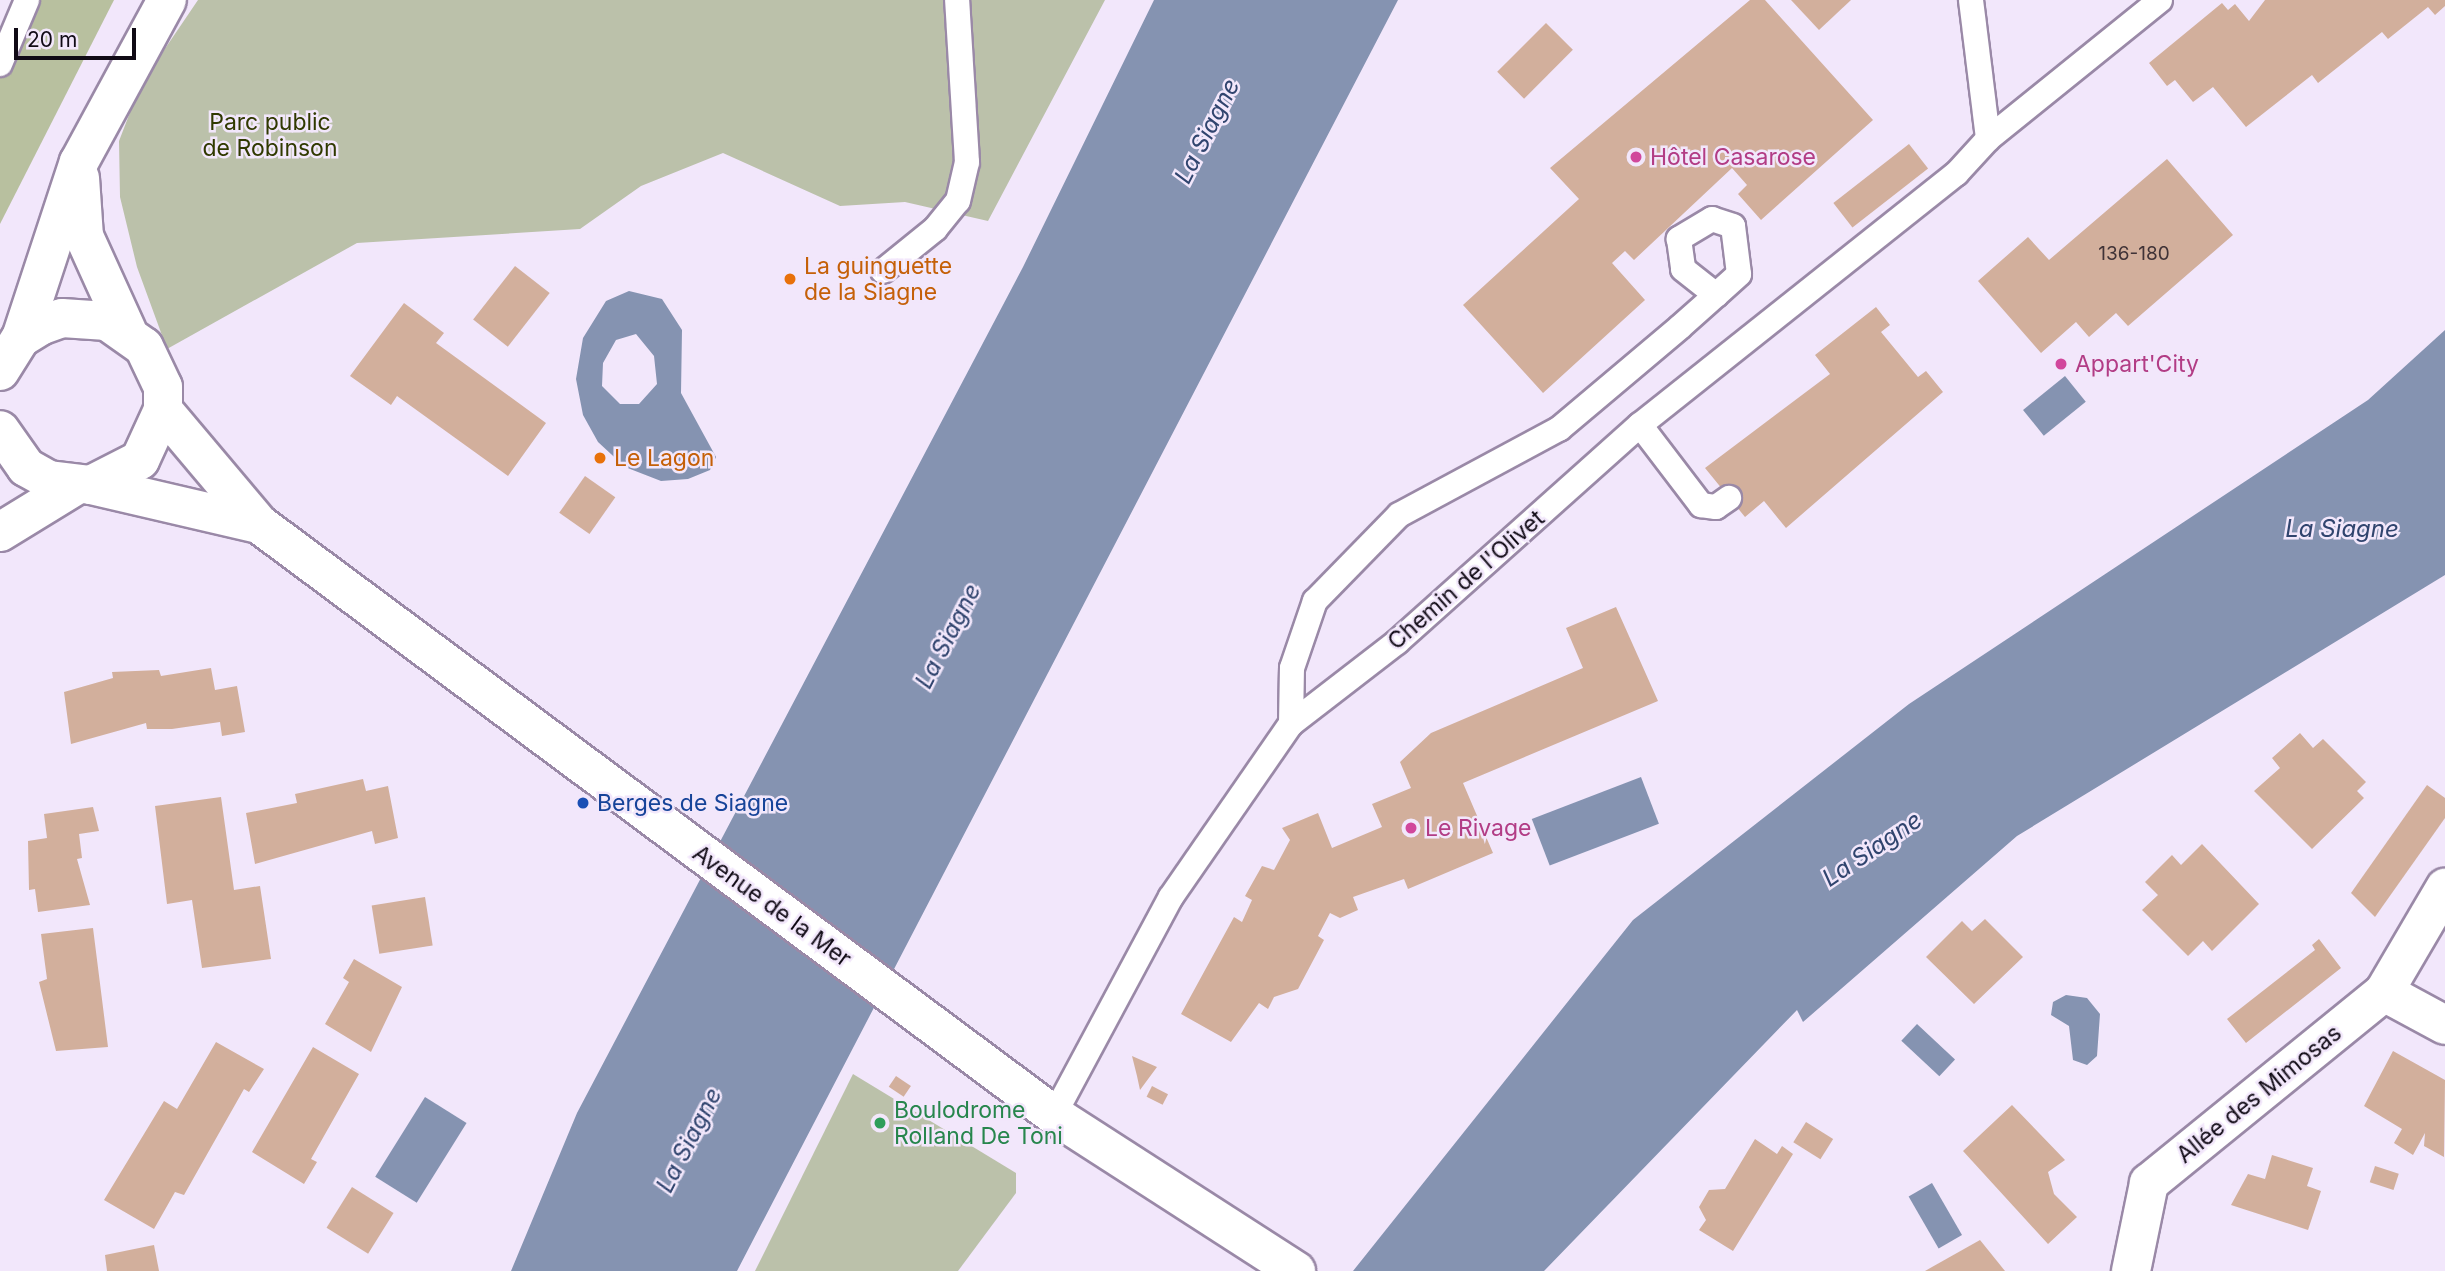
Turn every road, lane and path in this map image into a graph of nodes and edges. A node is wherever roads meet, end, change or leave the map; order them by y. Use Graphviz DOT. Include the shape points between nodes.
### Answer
graph roads {
  1 [pos="27,0"];
  2 [pos="167,0"];
  3 [pos="957,0"];
  4 [pos="1971,0"];
  5 [pos="2160,0"];
  6 [pos="0,64"];
  7 [pos="1988,139"];
  8 [pos="79,162"];
  9 [pos="883,271"];
  10 [pos="1716,295"];
  11 [pos="127,331"];
  12 [pos="21,338"];
  13 [pos="0,371"];
  14 [pos="163,410"];
  15 [pos="1640,425"];
  16 [pos="0,430"];
  17 [pos="83,485"];
  18 [pos="1729,498"];
  19 [pos="259,524"];
  20 [pos="0,532"];
  21 [pos="1291,724"];
  22 [pos="2445,888"];
  23 [pos="2384,992"];
  24 [pos="2445,1025"];
  25 [pos="1054,1115"];
  26 [pos="1296,1271"];
  27 [pos="2131,1271"];
  1 -- 6 [label="lane"];
  2 -- 8 [label="main road"];
  3 -- 9 [label="lane" via="967,162 958,201 935,229"];
  4 -- 7 [label="lane"];
  5 -- 7 [label="lane, Chemin de l'Olivet"];
  7 -- 15 [label="lane, Chemin de l'Olivet" via="1956,174"];
  8 -- 11 [label="main road" via="84,236"];
  8 -- 12 [label="main road"];
  10 -- 21 [label="lane" via="1559,429 1399,515 1315,600 1292,667"];
  11 -- 12 [label="main road" via="107,321 62,318"];
  11 -- 14 [label="main road" via="156,366"];
  12 -- 13 [label="main road"];
  14 -- 17 [label="main road" via="140,460"];
  14 -- 19 [label="main road"];
  15 -- 18 [label="lane" via="1701,505 1716,507"];
  15 -- 21 [label="lane, Chemin de l'Olivet" via="1397,642"];
  16 -- 17 [label="main road" via="26,467"];
  17 -- 19 [label="main road"];
  17 -- 20 [label="main road"];
  19 -- 25 [label="main road, Avenue de la Mer"];
  21 -- 25 [label="lane, Chemin de l'Olivet" via="1171,897"];
  22 -- 23 [label="main road"];
  23 -- 24 [label="main road"];
  23 -- 27 [label="main road, Allée des Mimosas" via="2149,1183"];
  25 -- 26 [label="main road, Avenue de la Mer"];
}
